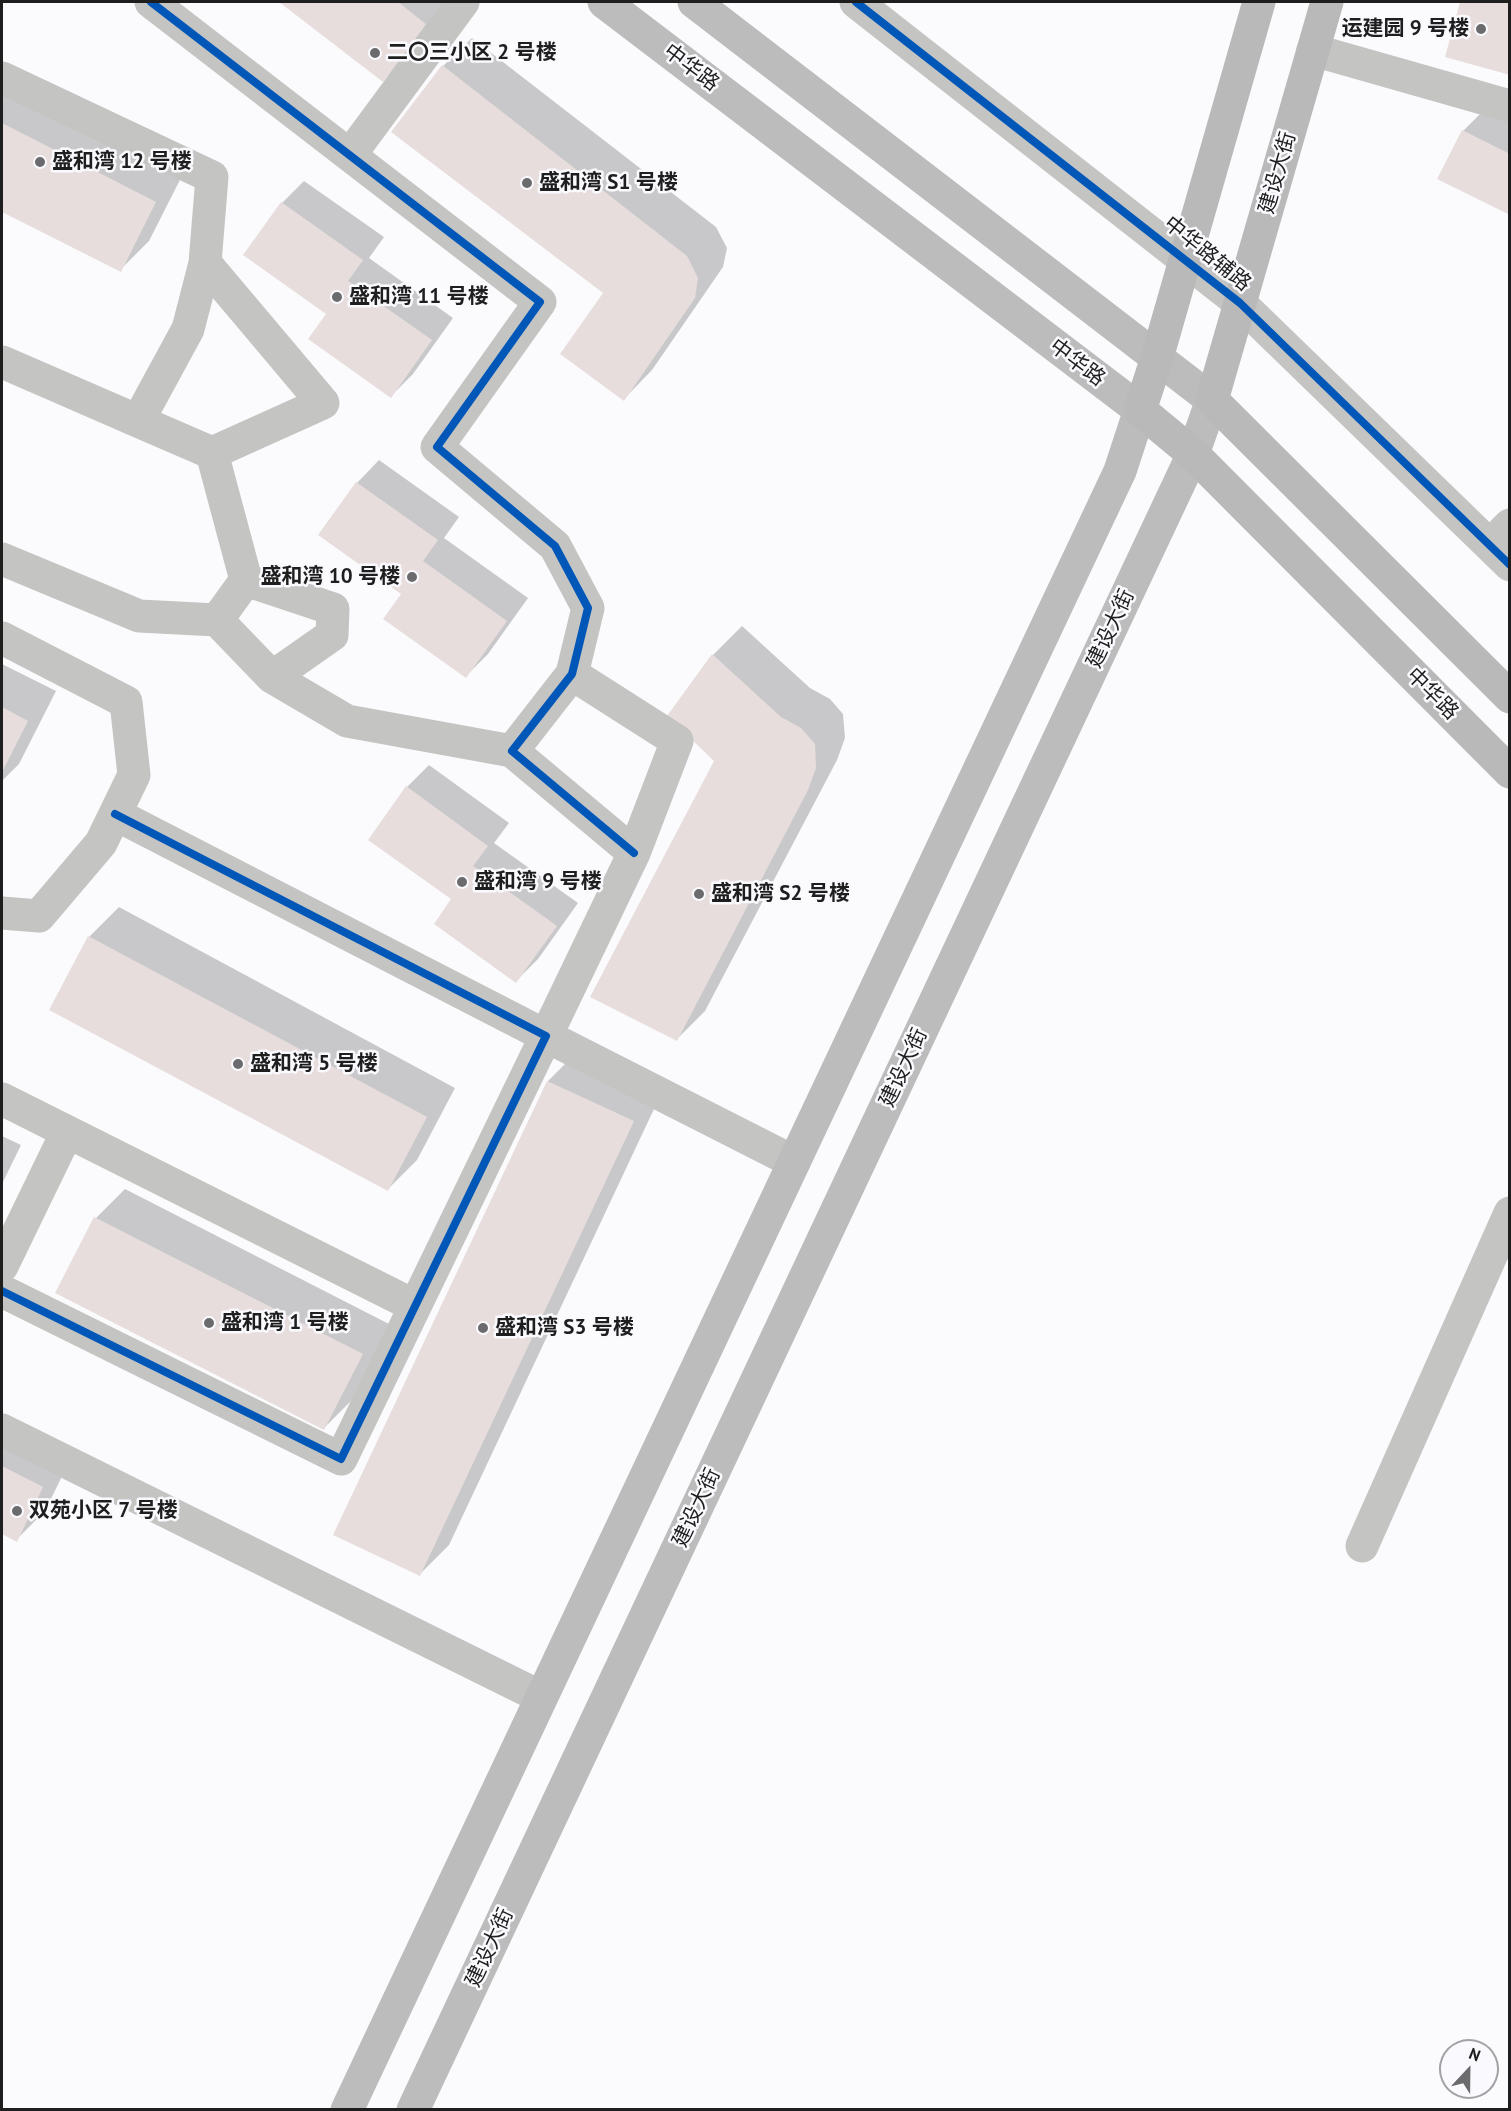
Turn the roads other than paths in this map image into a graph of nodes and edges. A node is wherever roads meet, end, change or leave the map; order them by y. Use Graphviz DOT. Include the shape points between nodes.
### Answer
graph roads {
  1 [pos="151,2"];
  2 [pos="463,2"];
  3 [pos="604,2"];
  4 [pos="693,2"];
  5 [pos="856,2"];
  6 [pos="1259,2"];
  7 [pos="1327,2"];
  8 [pos="1313,50"];
  9 [pos="2,78"];
  10 [pos="1509,106"];
  11 [pos="350,155"];
  12 [pos="1186,258"];
  13 [pos="205,263"];
  14 [pos="1240,303"];
  15 [pos="1157,358"];
  16 [pos="2,362"];
  17 [pos="1212,400"];
  18 [pos="1140,410"];
  19 [pos="138,421"];
  20 [pos="212,453"];
  21 [pos="1193,453"];
  22 [pos="1503,545"];
  23 [pos="2,560"];
  24 [pos="246,580"];
  25 [pos="217,620"];
  26 [pos="2,638"];
  27 [pos="572,674"];
  28 [pos="272,677"];
  29 [pos="1509,697"];
  30 [pos="512,751"];
  31 [pos="1509,772"];
  32 [pos="115,814"];
  33 [pos="634,853"];
  34 [pos="2,913"];
  35 [pos="546,1036"];
  36 [pos="2,1099"];
  37 [pos="67,1132"];
  38 [pos="794,1162"];
  39 [pos="1509,1213"];
  40 [pos="2,1266"];
  41 [pos="2,1291"];
  42 [pos="415,1306"];
  43 [pos="2,1430"];
  44 [pos="1362,1546"];
  45 [pos="541,1697"];
  46 [pos="347,2109"];
  47 [pos="413,2109"];
  1 -- 11 [label="street"];
  2 -- 11 [label="street"];
  3 -- 18 [label="main road, 中华路"];
  4 -- 15 [label="main road"];
  5 -- 12 [label="street, 中华路辅路"];
  6 -- 12 [label="highway"];
  7 -- 8 [label="highway, 建设大街"];
  8 -- 10 [label="street"];
  8 -- 14 [label="highway, 建设大街"];
  9 -- 13 [label="street" via="212,177"];
  11 -- 27 [label="street" via="540,302 437,447 555,546 588,608"];
  12 -- 14 [label="street, 中华路辅路"];
  12 -- 15 [label="highway"];
  13 -- 19 [label="street" via="188,329"];
  13 -- 20 [label="street" via="323,404"];
  14 -- 17 [label="highway, 建设大街"];
  14 -- 22 [label="street, 中华路辅路"];
  15 -- 17 [label="main road"];
  15 -- 18 [label="highway"];
  16 -- 19 [label="street"];
  17 -- 21 [label="main road, 建设大街"];
  17 -- 29 [label="highway"];
  18 -- 21 [label="highway, 中华路"];
  18 -- 38 [label="main road" via="1120,471"];
  19 -- 20 [label="street"];
  20 -- 24 [label="street"];
  21 -- 31 [label="highway, 中华路"];
  21 -- 47 [label="main road, 建设大街"];
  23 -- 25 [label="street" via="139,616"];
  24 -- 25 [label="street"];
  24 -- 28 [label="street" via="333,609 332,635"];
  25 -- 28 [label="street"];
  26 -- 32 [label="street" via="126,702 134,775"];
  27 -- 30 [label="street"];
  27 -- 33 [label="street" via="677,741"];
  28 -- 30 [label="street" via="347,721"];
  30 -- 33 [label="street"];
  32 -- 34 [label="street" via="101,843 39,916"];
  32 -- 35 [label="street"];
  33 -- 35 [label="street"];
  35 -- 38 [label="street"];
  35 -- 42 [label="street"];
  36 -- 37 [label="street"];
  37 -- 40 [label="street"];
  37 -- 42 [label="street"];
  38 -- 45 [label="main road"];
  39 -- 44 [label="street"];
  41 -- 42 [label="street" via="341,1459"];
  43 -- 45 [label="street"];
  45 -- 46 [label="main road"];
}
